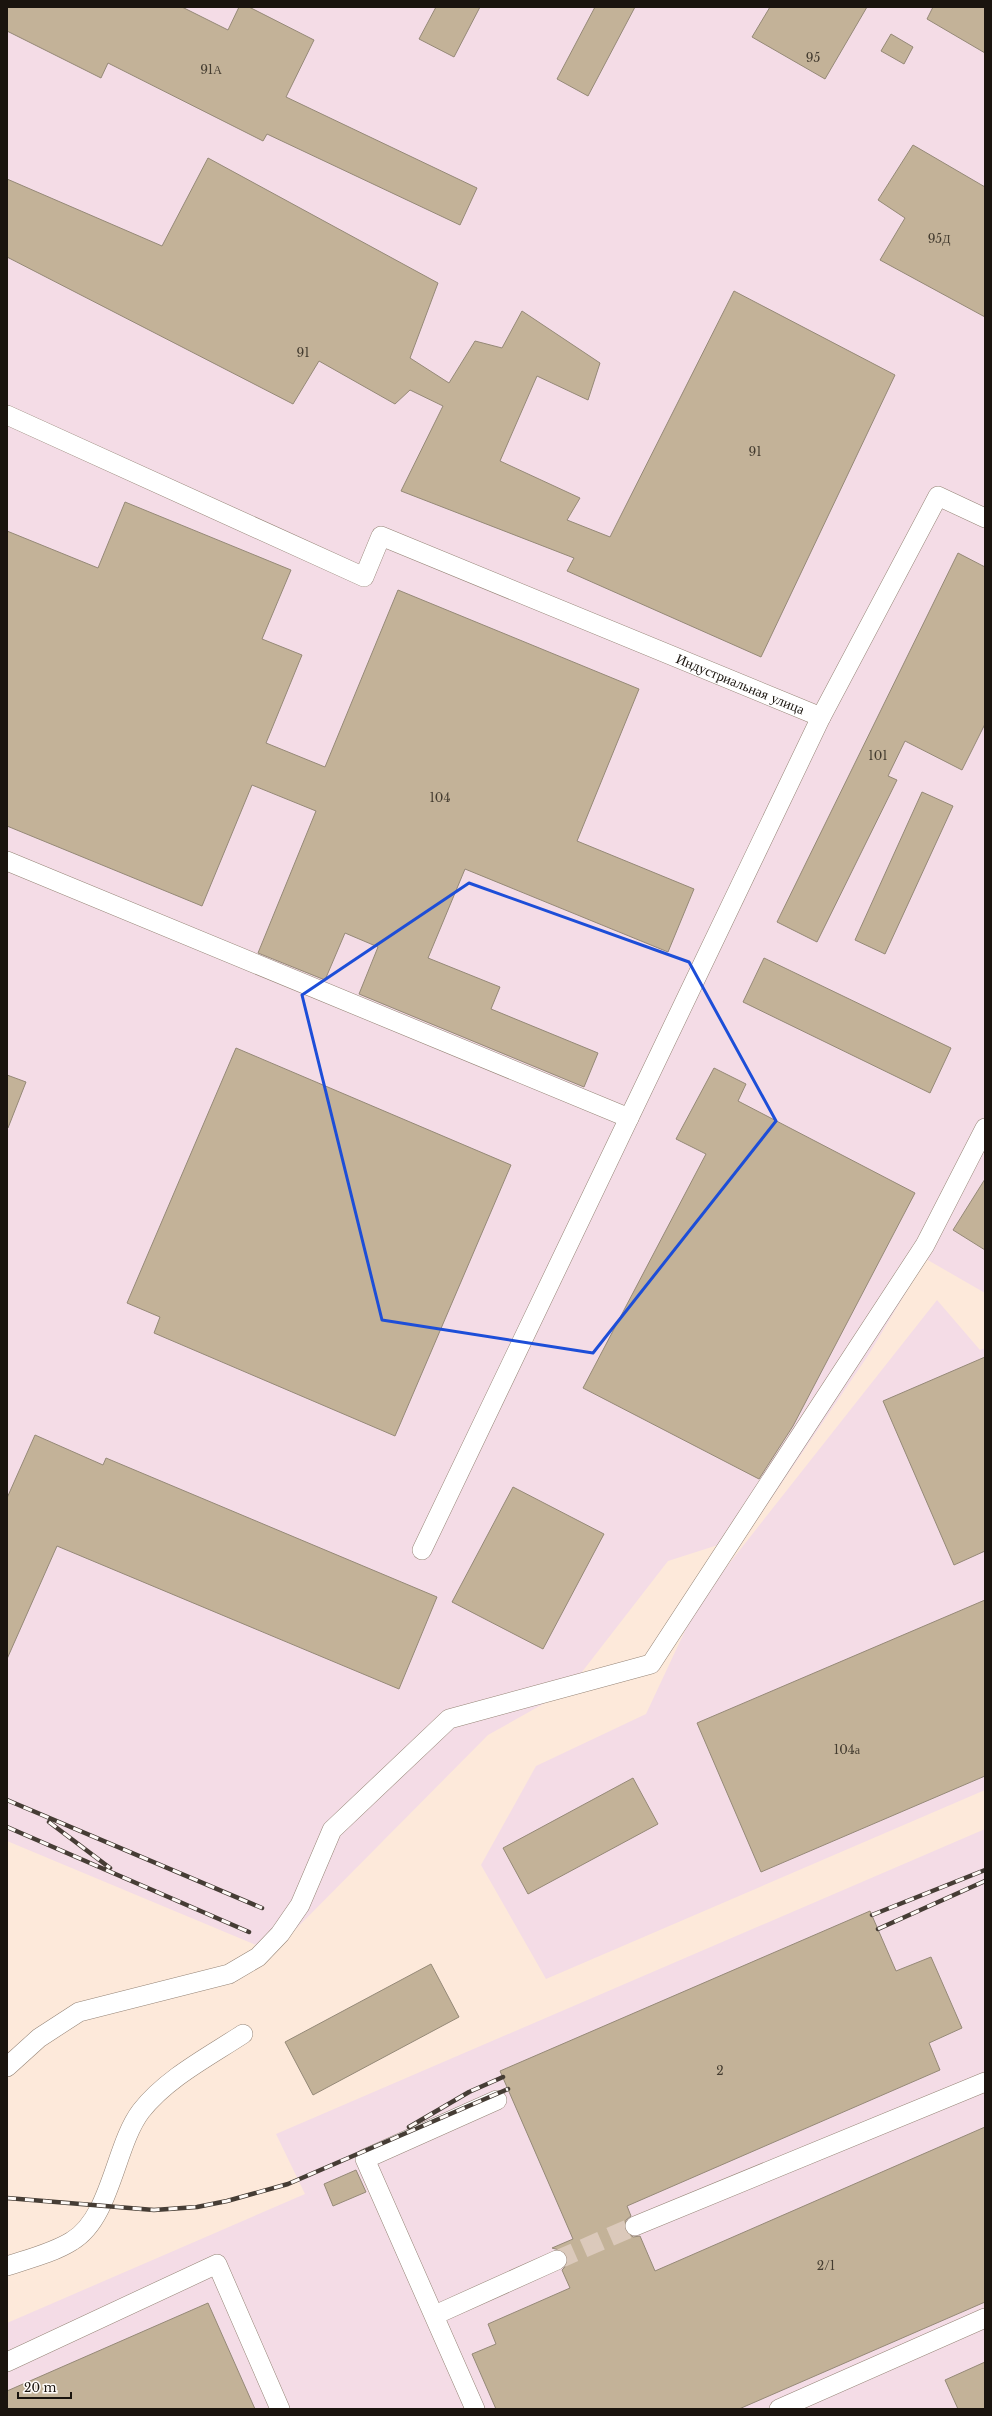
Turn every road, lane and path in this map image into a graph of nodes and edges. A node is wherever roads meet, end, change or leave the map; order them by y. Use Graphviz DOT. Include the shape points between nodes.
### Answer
graph roads {
  1 [pos="7,415"];
  2 [pos="985,518"];
  3 [pos="821,717"];
  4 [pos="7,861"];
  5 [pos="629,1118"];
  6 [pos="985,1128"];
  7 [pos="422,1550"];
  8 [pos="242,2034"];
  9 [pos="7,2067"];
  10 [pos="985,2082"];
  11 [pos="497,2100"];
  12 [pos="635,2226"];
  13 [pos="557,2260"];
  14 [pos="7,2266"];
  15 [pos="435,2316"];
  16 [pos="985,2318"];
  17 [pos="7,2362"];
  18 [pos="280,2409"];
  19 [pos="474,2409"];
  20 [pos="779,2409"];
  1 -- 3 [label="street, Индустриальная улица" via="364,577 381,536"];
  2 -- 3 [label="street, Индустриальная улица" via="938,496"];
  3 -- 5 [label="street"];
  4 -- 5 [label="street"];
  5 -- 7 [label="street"];
  6 -- 9 [label="street" via="925,1245 651,1664 448,1719 332,1830 300,1905 280,1934 258,1957 229,1974 79,2012 39,2038"];
  8 -- 14 [label="street" via="164,2087 140,2112 102,2205 85,2230 73,2241"];
  10 -- 12 [label="street"];
  11 -- 15 [label="street" via="364,2159"];
  13 -- 15 [label="street"];
  15 -- 19 [label="street"];
  16 -- 20 [label="street"];
  17 -- 18 [label="street" via="217,2264"];
}
